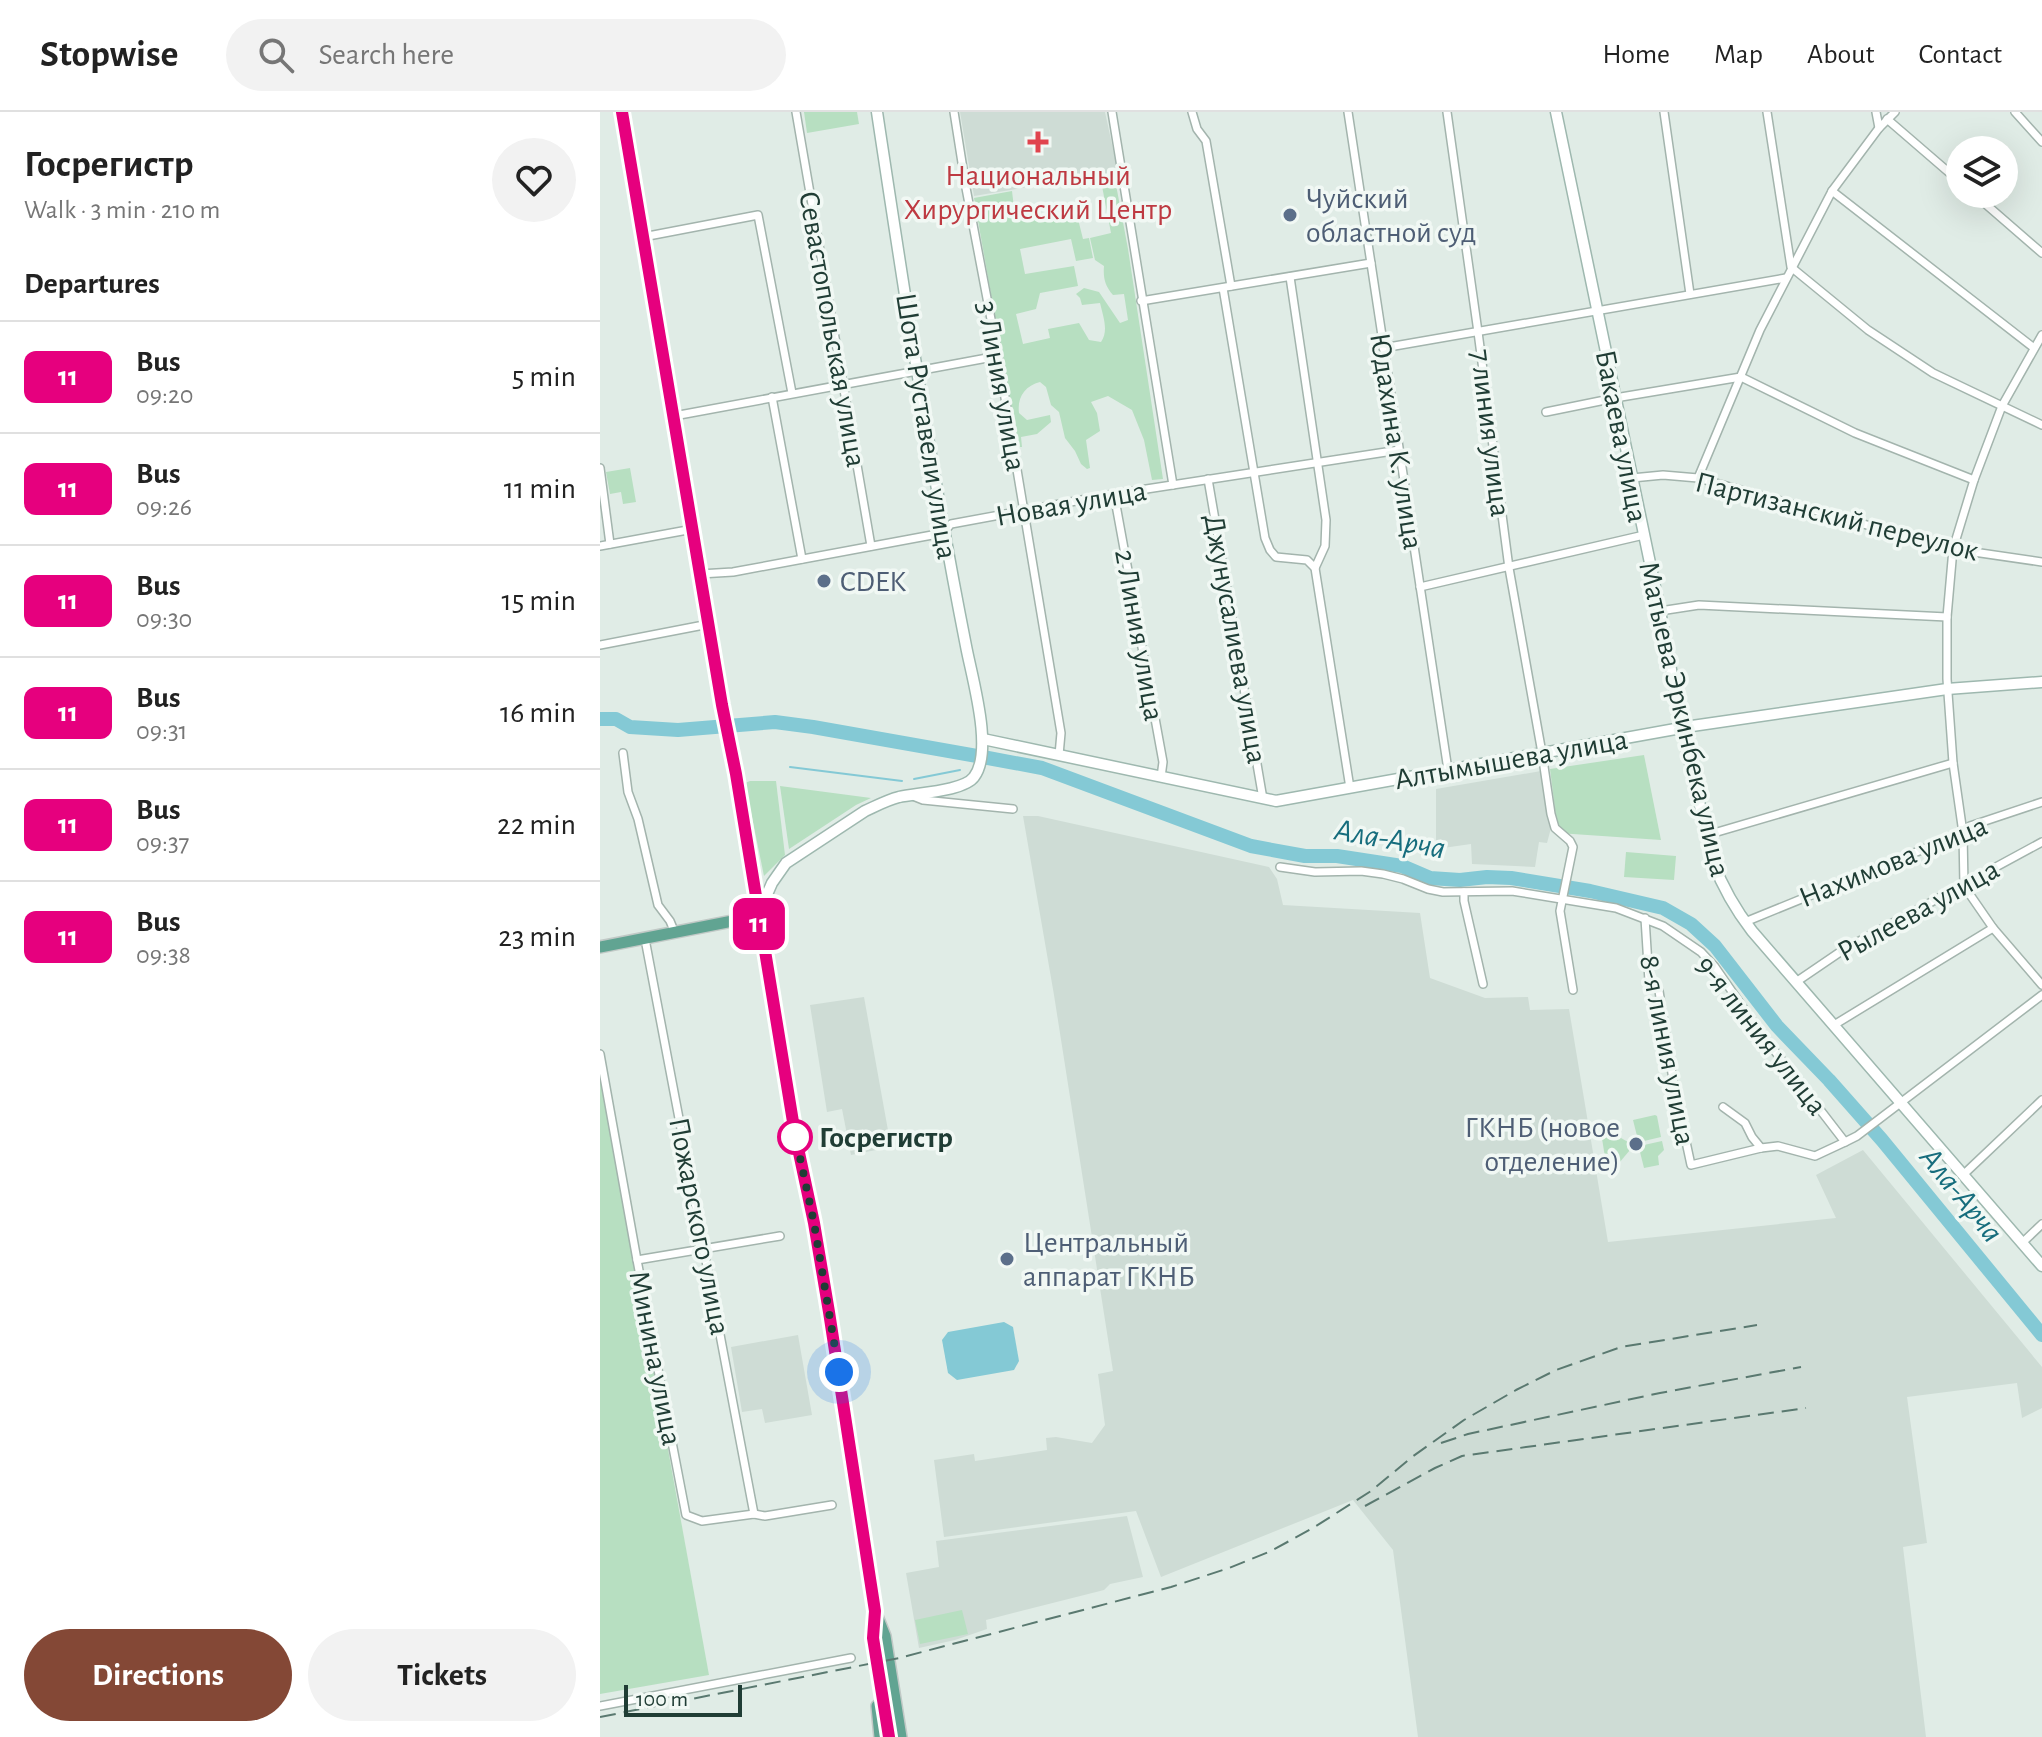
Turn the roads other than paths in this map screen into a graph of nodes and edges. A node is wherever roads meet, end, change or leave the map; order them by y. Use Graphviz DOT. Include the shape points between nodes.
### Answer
graph roads {
  1 [pos="622,112"];
  2 [pos="796,112"];
  3 [pos="877,112"];
  4 [pos="954,112"];
  5 [pos="1112,112"];
  6 [pos="1192,112"];
  7 [pos="1348,112"];
  8 [pos="1447,112"];
  9 [pos="1556,112"];
  10 [pos="1664,112"];
  11 [pos="1767,112"];
  12 [pos="1876,112"];
  13 [pos="1895,112"];
  14 [pos="2015,112"];
  15 [pos="1887,119"];
  16 [pos="1879,128"];
  17 [pos="2042,142"];
  18 [pos="1946,170"];
  19 [pos="1832,191"];
  20 [pos="1990,208"];
  21 [pos="643,237"];
  22 [pos="2042,253"];
  23 [pos="1371,263"];
  24 [pos="1791,267"];
  25 [pos="1290,277"];
  26 [pos="1786,278"];
  27 [pos="1227,287"];
  28 [pos="1690,294"];
  29 [pos="1141,301"];
  30 [pos="1597,311"];
  31 [pos="1478,332"];
  32 [pos="2042,335"];
  33 [pos="1383,348"];
  34 [pos="2034,348"];
  35 [pos="998,356"];
  36 [pos="917,370"];
  37 [pos="1741,377"];
  38 [pos="843,384"];
  39 [pos="792,393"];
  40 [pos="772,397"];
  41 [pos="1615,398"];
  42 [pos="2002,406"];
  43 [pos="1546,412"];
  44 [pos="674,416"];
  45 [pos="2042,425"];
  46 [pos="1399,450"];
  47 [pos="1318,461"];
  48 [pos="600,468"];
  49 [pos="1255,471"];
  50 [pos="1632,478"];
  51 [pos="1698,478"];
  52 [pos="1208,479"];
  53 [pos="1974,480"];
  54 [pos="1173,485"];
  55 [pos="1114,494"];
  56 [pos="1024,511"];
  57 [pos="693,529"];
  58 [pos="943,533"];
  59 [pos="1644,535"];
  60 [pos="610,544"];
  61 [pos="600,546"];
  62 [pos="871,546"];
  63 [pos="1953,549"];
  64 [pos="802,559"];
  65 [pos="2042,562"];
  66 [pos="1315,568"];
  67 [pos="1509,568"];
  68 [pos="700,574"];
  69 [pos="1420,587"];
  70 [pos="1660,611"];
  71 [pos="1947,617"];
  72 [pos="709,624"];
  73 [pos="600,645"];
  74 [pos="2042,682"];
  75 [pos="1947,689"];
  76 [pos="1682,728"];
  77 [pos="983,742"];
  78 [pos="623,753"];
  79 [pos="1542,753"];
  80 [pos="1059,755"];
  81 [pos="1953,763"];
  82 [pos="1448,770"];
  83 [pos="1161,777"];
  84 [pos="1350,788"];
  85 [pos="911,795"];
  86 [pos="1263,799"];
  87 [pos="2042,802"];
  88 [pos="1013,809"];
  89 [pos="1963,833"];
  90 [pos="1707,835"];
  91 [pos="2042,842"];
  92 [pos="1280,867"];
  93 [pos="1964,886"];
  94 [pos="1464,892"];
  95 [pos="1563,899"];
  96 [pos="758,916"];
  97 [pos="1645,918"];
  98 [pos="1745,922"];
  99 [pos="1993,928"];
  100 [pos="675,933"];
  101 [pos="645,939"];
  102 [pos="600,947"];
  103 [pos="1796,982"];
  104 [pos="1483,984"];
  105 [pos="2042,985"];
  106 [pos="1573,990"];
  107 [pos="2042,995"];
  108 [pos="1834,1025"];
  109 [pos="600,1054"];
  110 [pos="2042,1100"];
  111 [pos="1900,1102"];
  112 [pos="1723,1107"];
  113 [pos="1845,1142"];
  114 [pos="1761,1148"];
  115 [pos="1963,1175"];
  116 [pos="2042,1224"];
  117 [pos="780,1236"];
  118 [pos="2022,1243"];
  119 [pos="704,1249"];
  120 [pos="637,1260"];
  121 [pos="2042,1266"];
  122 [pos="832,1505"];
  123 [pos="754,1514"];
  124 [pos="851,1658"];
  125 [pos="884,1673"];
  126 [pos="600,1706"];
  127 [pos="880,1737"];
  128 [pos="889,1737"];
  129 [pos="901,1737"];
  130 [pos="908,1737"];
  1 -- 21 [label="main road"];
  2 -- 38 [label="street, Севастопольская улица"];
  3 -- 36 [label="main road, Шота Руставели улица"];
  4 -- 35 [label="street, 3 Линия улица"];
  5 -- 29 [label="street, Джунусалиева улица"];
  6 -- 27 [label="street" via="1206,141"];
  7 -- 23 [label="street, Юдахина К. улица"];
  8 -- 31 [label="street, 7 линия улица"];
  9 -- 30 [label="main road, Бакаева улица"];
  10 -- 28 [label="street"];
  11 -- 24 [label="street"];
  12 -- 16 [label="street"];
  13 -- 15 [label="street"];
  14 -- 17 [label="street"];
  15 -- 16 [label="street"];
  15 -- 18 [label="street"];
  16 -- 19 [label="street"];
  19 -- 24 [label="street"];
  19 -- 34 [label="street"];
  20 -- 22 [label="street"];
  21 -- 39 [label="street" via="758,215"];
  21 -- 44 [label="main road"];
  23 -- 25 [label="street"];
  23 -- 33 [label="street, Юдахина К. улица"];
  24 -- 26 [label="street"];
  24 -- 42 [label="street" via="1933,373"];
  25 -- 27 [label="street"];
  25 -- 47 [label="street"];
  26 -- 28 [label="street"];
  26 -- 37 [label="street"];
  27 -- 29 [label="street"];
  27 -- 49 [label="street"];
  28 -- 30 [label="street"];
  29 -- 54 [label="street, Джунусалиева улица"];
  30 -- 31 [label="street"];
  30 -- 41 [label="main road, Бакаева улица"];
  31 -- 33 [label="street"];
  31 -- 67 [label="street, 7 линия улица"];
  32 -- 34 [label="street"];
  33 -- 46 [label="street, Юдахина К. улица"];
  34 -- 42 [label="street"];
  35 -- 36 [label="street"];
  35 -- 56 [label="street, 3 Линия улица"];
  36 -- 38 [label="street"];
  36 -- 58 [label="main road, Шота Руставели улица"];
  37 -- 41 [label="street"];
  37 -- 51 [label="street"];
  37 -- 53 [label="street" via="1855,433"];
  38 -- 39 [label="street"];
  38 -- 62 [label="street, Севастопольская улица"];
  39 -- 40 [label="street"];
  40 -- 44 [label="street"];
  40 -- 64 [label="street"];
  41 -- 43 [label="street"];
  41 -- 50 [label="main road, Бакаева улица"];
  42 -- 45 [label="street"];
  42 -- 53 [label="street"];
  44 -- 57 [label="main road"];
  46 -- 47 [label="street, Новая улица"];
  46 -- 69 [label="street, Юдахина К. улица"];
  47 -- 49 [label="street, Новая улица"];
  47 -- 66 [label="street" via="1326,520 1325,546"];
  48 -- 60 [label="street"];
  49 -- 52 [label="street, Новая улица"];
  49 -- 66 [label="street" via="1270,550 1276,557 1307,560"];
  50 -- 51 [label="street, Партизанский переулок"];
  50 -- 59 [label="main road, Бакаева улица"];
  51 -- 63 [label="street, Партизанский переулок"];
  52 -- 54 [label="street, Новая улица"];
  52 -- 86 [label="street, Джунусалиева улица"];
  53 -- 63 [label="street"];
  54 -- 55 [label="street, Новая улица"];
  55 -- 56 [label="street, Новая улица"];
  55 -- 83 [label="street, 2 Линия улица" via="1163,762"];
  56 -- 58 [label="street, Новая улица" via="951,524"];
  56 -- 80 [label="street, 3 Линия улица" via="1061,733"];
  57 -- 60 [label="street"];
  57 -- 68 [label="main road"];
  58 -- 62 [label="street, Новая улица"];
  58 -- 77 [label="main road, Шота Руставели улица"];
  59 -- 67 [label="street, Бакаева улица"];
  59 -- 70 [label="main road, Матыева Эркинбека улица"];
  60 -- 61 [label="street"];
  62 -- 64 [label="street, Новая улица"];
  63 -- 65 [label="street, Партизанский переулок"];
  63 -- 71 [label="street"];
  64 -- 68 [label="street, Новая улица"];
  66 -- 84 [label="street"];
  67 -- 69 [label="street, Бакаева улица"];
  67 -- 79 [label="street, 7 линия улица"];
  68 -- 72 [label="main road"];
  69 -- 82 [label="street, Юдахина К. улица"];
  70 -- 71 [label="street" via="1699,605"];
  70 -- 76 [label="main road, Матыева Эркинбека улица"];
  71 -- 75 [label="street"];
  72 -- 73 [label="street"];
  72 -- 96 [label="main road"];
  74 -- 75 [label="main road, Алтымышева улица"];
  75 -- 76 [label="main road, Алтымышева улица"];
  75 -- 81 [label="street"];
  76 -- 79 [label="main road, Алтымышева улица"];
  76 -- 90 [label="main road, Матыева Эркинбека улица"];
  77 -- 80 [label="main road, Алтымышева улица"];
  77 -- 85 [label="main road" via="979,767 965,785"];
  78 -- 100 [label="street" via="658,905"];
  79 -- 82 [label="main road, Алтымышева улица"];
  79 -- 95 [label="street, 7 линия улица" via="1553,824 1573,847"];
  80 -- 83 [label="main road, Алтымышева улица"];
  81 -- 89 [label="street"];
  81 -- 90 [label="street"];
  82 -- 84 [label="main road, Алтымышева улица"];
  83 -- 86 [label="main road, Алтымышева улица"];
  84 -- 86 [label="main road, Алтымышева улица" via="1288,800"];
  85 -- 88 [label="street"];
  85 -- 96 [label="main road" via="865,811 786,863"];
  87 -- 89 [label="street, Нахимова улица"];
  89 -- 93 [label="street"];
  89 -- 98 [label="street, Нахимова улица"];
  90 -- 98 [label="main road, Матыева Эркинбека улица" via="1719,878"];
  91 -- 93 [label="street, Рылеева улица"];
  92 -- 94 [label="street, 9-я линия улица" via="1371,872 1436,891"];
  93 -- 99 [label="street"];
  93 -- 103 [label="street, Рылеева улица" via="1843,950"];
  94 -- 95 [label="street, 9-я линия улица" via="1512,891"];
  94 -- 104 [label="street"];
  95 -- 97 [label="street, 9-я линия улица"];
  95 -- 106 [label="street" via="1560,911"];
  96 -- 100 [label="main road"];
  96 -- 125 [label="main road" via="827,1297 875,1611 885,1636"];
  97 -- 113 [label="street, 9-я линия улица" via="1677,934 1715,967"];
  97 -- 114 [label="street, 8-я линия улица" via="1649,981 1659,991 1691,1165"];
  98 -- 103 [label="main road, Матыева Эркинбека улица"];
  99 -- 105 [label="street"];
  99 -- 108 [label="street"];
  100 -- 101 [label="main road"];
  101 -- 102 [label="main road"];
  101 -- 119 [label="street, Пожарского улица"];
  103 -- 108 [label="main road, Матыева Эркинбека улица"];
  107 -- 111 [label="street, 9-я линия улица"];
  108 -- 111 [label="main road, Матыева Эркинбека улица"];
  109 -- 120 [label="street, Минина улица"];
  110 -- 115 [label="street"];
  111 -- 113 [label="street, 9-я линия улица"];
  111 -- 115 [label="main road, Матыева Эркинбека улица"];
  112 -- 114 [label="street" via="1745,1123"];
  113 -- 114 [label="street, 8-я линия улица" via="1815,1156 1778,1146"];
  115 -- 118 [label="main road, Матыева Эркинбека улица"];
  116 -- 118 [label="street"];
  117 -- 119 [label="street"];
  118 -- 121 [label="main road, Матыева Эркинбека улица"];
  119 -- 120 [label="street"];
  119 -- 123 [label="street, Пожарского улица"];
  120 -- 123 [label="street, Минина улица" via="686,1515 702,1521"];
  122 -- 123 [label="street, Минина улица"];
  124 -- 126 [label="street"];
  125 -- 127 [label="main road" via="876,1695"];
  125 -- 128 [label="main road"];
  125 -- 129 [label="main road"];
  125 -- 130 [label="main road" via="899,1691"];
}
